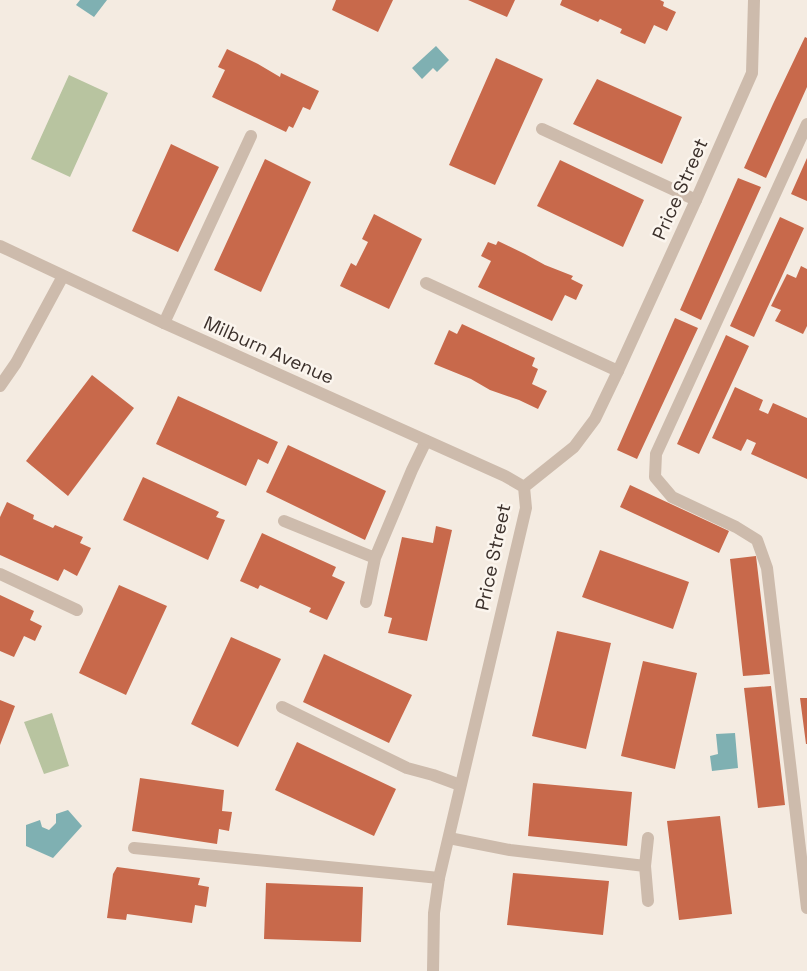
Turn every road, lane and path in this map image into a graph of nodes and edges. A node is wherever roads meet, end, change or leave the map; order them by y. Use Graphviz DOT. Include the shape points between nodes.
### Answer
graph roads {
  1 [pos="754,0"];
  2 [pos="807,124"];
  3 [pos="542,129"];
  4 [pos="251,136"];
  5 [pos="696,200"];
  6 [pos="0,246"];
  7 [pos="63,276"];
  8 [pos="426,283"];
  9 [pos="164,323"];
  10 [pos="618,371"];
  11 [pos="0,386"];
  12 [pos="426,441"];
  13 [pos="524,487"];
  14 [pos="284,521"];
  15 [pos="375,558"];
  16 [pos="0,574"];
  17 [pos="366,602"];
  18 [pos="77,610"];
  19 [pos="282,707"];
  20 [pos="460,785"];
  21 [pos="449,838"];
  22 [pos="648,838"];
  23 [pos="134,848"];
  24 [pos="645,866"];
  25 [pos="438,878"];
  26 [pos="648,901"];
  27 [pos="807,908"];
  28 [pos="433,971"];
  1 -- 5 [label="street, Price Street" via="752,74"];
  2 -- 27 [label="street" via="656,454 655,477 672,497 757,540 767,568"];
  3 -- 5 [label="street"];
  4 -- 9 [label="street"];
  5 -- 10 [label="street, Price Street"];
  6 -- 7 [label="street, Milburn Avenue"];
  7 -- 9 [label="street, Milburn Avenue"];
  7 -- 11 [label="street"];
  8 -- 10 [label="street"];
  9 -- 12 [label="street, Milburn Avenue"];
  10 -- 13 [label="street, Price Street" via="595,419 574,447"];
  12 -- 13 [label="street, Milburn Avenue"];
  12 -- 15 [label="street"];
  13 -- 20 [label="street, Price Street" via="526,508"];
  14 -- 15 [label="street"];
  15 -- 17 [label="street"];
  16 -- 18 [label="street"];
  19 -- 20 [label="street" via="407,768"];
  20 -- 21 [label="street, Price Street"];
  21 -- 24 [label="street" via="510,850"];
  21 -- 25 [label="street, Price Street"];
  22 -- 24 [label="street"];
  23 -- 25 [label="street"];
  24 -- 26 [label="street"];
  25 -- 28 [label="street, Price Street"];
}
